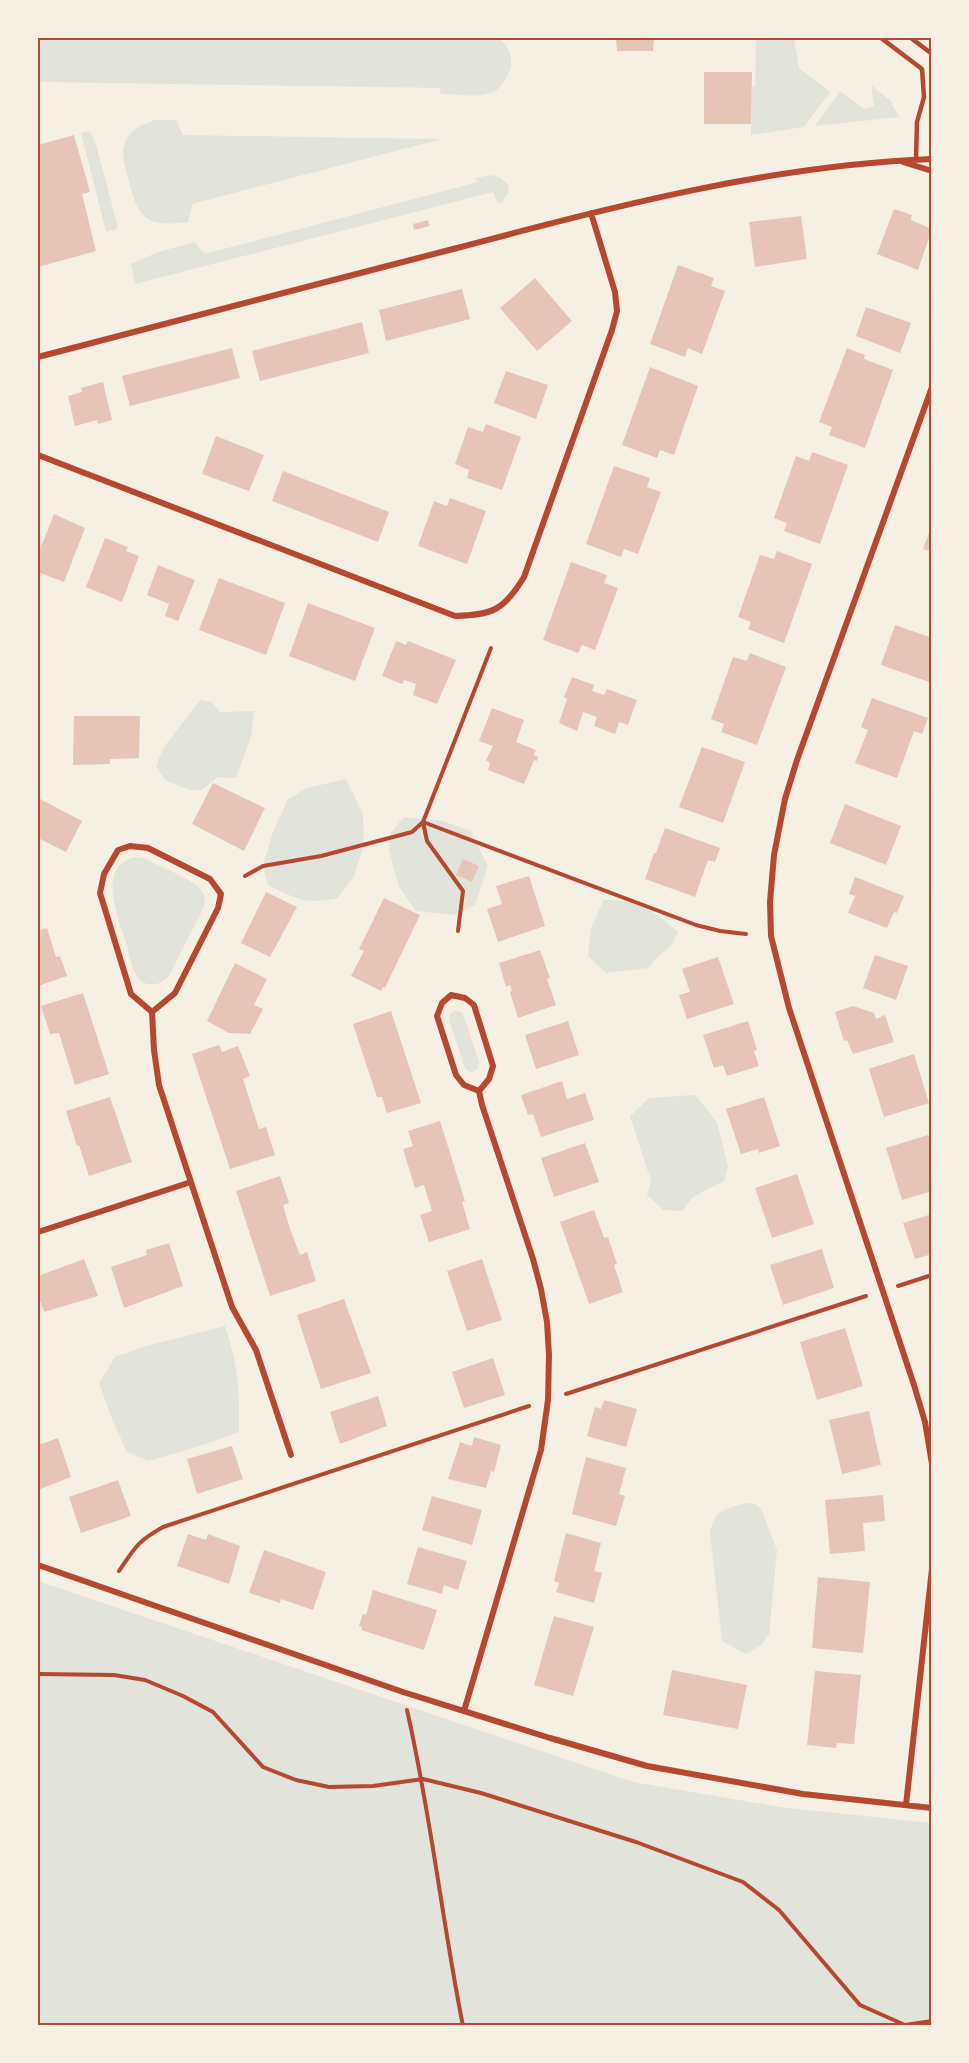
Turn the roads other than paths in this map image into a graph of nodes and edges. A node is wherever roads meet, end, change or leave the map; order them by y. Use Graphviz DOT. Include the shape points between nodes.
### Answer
graph roads {
  1 [pos="881,38"];
  2 [pos="911,38"];
  3 [pos="932,54"];
  4 [pos="916,159"];
  5 [pos="932,159"];
  6 [pos="897,160"];
  7 [pos="932,171"];
  8 [pos="591,213"];
  9 [pos="38,357"];
  10 [pos="932,387"];
  11 [pos="38,455"];
  12 [pos="152,1012"];
  13 [pos="479,1091"];
  14 [pos="190,1182"];
  15 [pos="38,1232"];
  16 [pos="291,1455"];
  17 [pos="932,1464"];
  18 [pos="38,1565"];
  19 [pos="932,1569"];
  20 [pos="464,1711"];
  21 [pos="906,1805"];
  22 [pos="932,1808"];
  1 -- 4 [label="lane" via="922,69 924,98 917,122"];
  2 -- 3 [label="lane"];
  4 -- 5 [label="street"];
  4 -- 6 [label="street"];
  6 -- 7 [label="street"];
  6 -- 8 [label="street" via="781,174"];
  8 -- 9 [label="street"];
  8 -- 11 [label="street" via="617,311 524,577 513,595 497,609 480,615 455,616"];
  10 -- 17 [label="street" via="794,770 776,844 770,902 771,936 789,1008 914,1385"];
  12 -- 12 [label="street" via="131,994 100,893 104,874 117,850 130,846 148,848 210,879 221,894 218,908 175,993"];
  12 -- 14 [label="street" via="159,1084"];
  13 -- 13 [label="street" via="493,1066 490,1055 474,1005 451,995 442,1003 437,1016 456,1076 464,1085"];
  13 -- 20 [label="street" via="541,1289 547,1322 548,1400 541,1450"];
  14 -- 15 [label="street"];
  14 -- 16 [label="street" via="232,1306 256,1350"];
  18 -- 20 [label="street"];
  19 -- 21 [label="street"];
  20 -- 21 [label="street" via="647,1766 803,1794"];
  21 -- 22 [label="street"];
}
